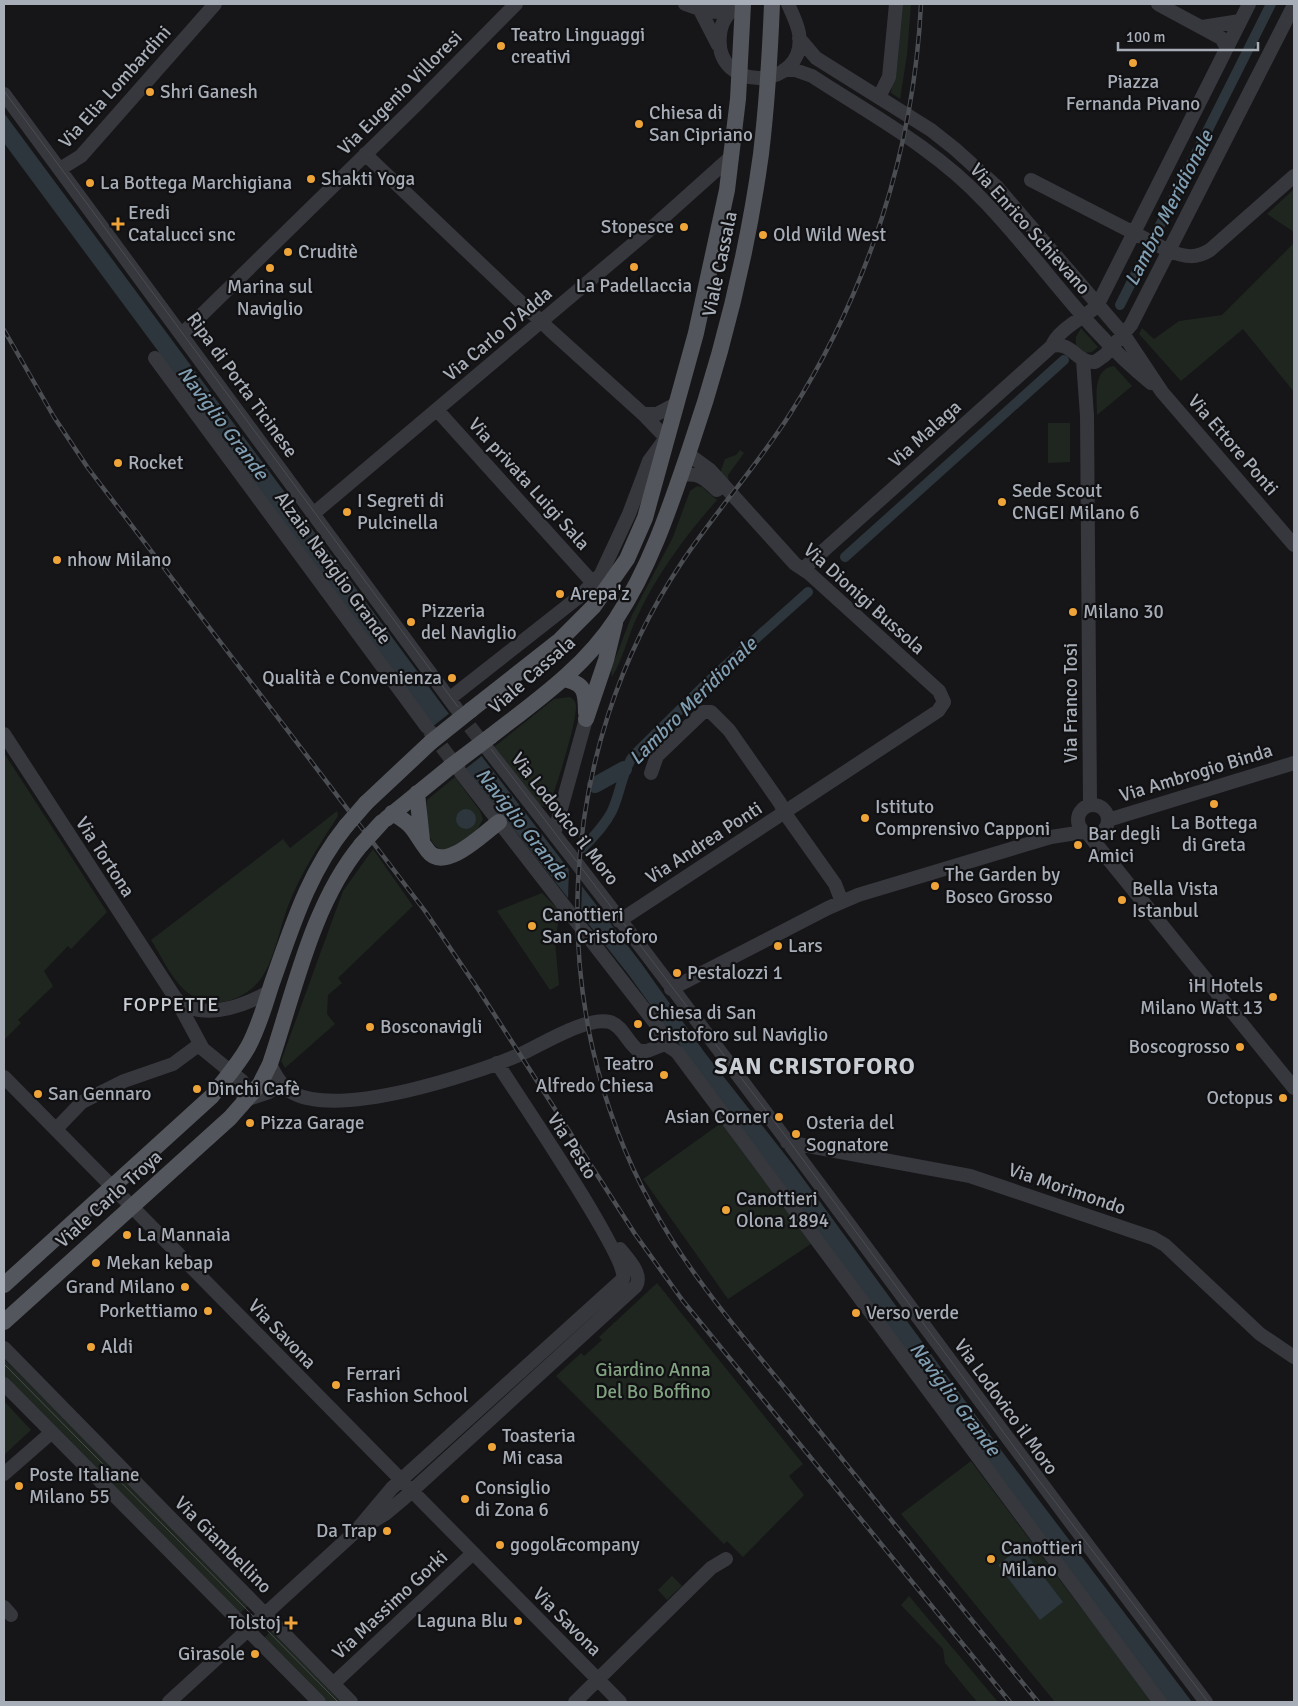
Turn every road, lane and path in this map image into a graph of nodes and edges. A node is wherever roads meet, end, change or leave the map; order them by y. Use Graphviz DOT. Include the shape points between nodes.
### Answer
graph roads {
  1 [pos="516,4"];
  2 [pos="685,4"];
  3 [pos="776,4"];
  4 [pos="896,4"];
  5 [pos="1158,4"];
  6 [pos="1249,4"];
  7 [pos="210,5"];
  8 [pos="1294,5"];
  9 [pos="738,6"];
  10 [pos="700,10"];
  11 [pos="1240,21"];
  12 [pos="1201,27"];
  13 [pos="799,38"];
  14 [pos="1227,48"];
  15 [pos="720,49"];
  16 [pos="784,70"];
  17 [pos="739,74"];
  18 [pos="768,78"];
  19 [pos="4,94"];
  20 [pos="879,97"];
  21 [pos="365,154"];
  22 [pos="732,156"];
  23 [pos="60,169"];
  24 [pos="1294,176"];
  25 [pos="1031,180"];
  26 [pos="705,181"];
  27 [pos="727,190"];
  28 [pos="1136,234"];
  29 [pos="1166,250"];
  30 [pos="1097,306"];
  31 [pos="1085,317"];
  32 [pos="542,322"];
  33 [pos="1070,326"];
  34 [pos="182,334"];
  35 [pos="1124,335"];
  36 [pos="1052,346"];
  37 [pos="1112,347"];
  38 [pos="1073,350"];
  39 [pos="154,358"];
  40 [pos="1083,360"];
  41 [pos="1162,392"];
  42 [pos="676,404"];
  43 [pos="437,410"];
  44 [pos="643,414"];
  45 [pos="666,438"];
  46 [pos="688,454"];
  47 [pos="682,475"];
  48 [pos="313,514"];
  49 [pos="758,523"];
  50 [pos="1294,545"];
  51 [pos="803,569"];
  52 [pos="593,584"];
  53 [pos="616,620"];
  54 [pos="563,679"];
  55 [pos="944,702"];
  56 [pos="459,706"];
  57 [pos="586,719"];
  58 [pos="427,728"];
  59 [pos="4,734"];
  60 [pos="490,743"];
  61 [pos="1294,763"];
  62 [pos="460,772"];
  63 [pos="650,773"];
  64 [pos="417,793"];
  65 [pos="1090,805"];
  66 [pos="784,812"];
  67 [pos="392,813"];
  68 [pos="1108,820"];
  69 [pos="499,822"];
  70 [pos="1087,830"];
  71 [pos="554,834"];
  72 [pos="422,840"];
  73 [pos="361,845"];
  74 [pos="842,902"];
  75 [pos="619,921"];
  76 [pos="671,989"];
  77 [pos="269,992"];
  78 [pos="176,999"];
  79 [pos="200,1044"];
  80 [pos="665,1044"];
  81 [pos="497,1063"];
  82 [pos="270,1064"];
  83 [pos="234,1068"];
  84 [pos="4,1077"];
  85 [pos="281,1083"];
  86 [pos="1294,1088"];
  87 [pos="245,1103"];
  88 [pos="56,1130"];
  89 [pos="787,1142"];
  90 [pos="112,1186"];
  91 [pos="130,1206"];
  92 [pos="599,1223"];
  93 [pos="4,1285"];
  94 [pos="609,1302"];
  95 [pos="4,1322"];
  96 [pos="4,1348"];
  97 [pos="1294,1357"];
  98 [pos="4,1384"];
  99 [pos="474,1414"];
  100 [pos="483,1426"];
  101 [pos="52,1432"];
  102 [pos="4,1474"];
  103 [pos="400,1481"];
  104 [pos="411,1492"];
  105 [pos="355,1532"];
  106 [pos="472,1554"];
  107 [pos="726,1559"];
  108 [pos="265,1614"];
  109 [pos="248,1630"];
  110 [pos="598,1680"];
  111 [pos="333,1684"];
  112 [pos="169,1702"];
  113 [pos="319,1702"];
  114 [pos="351,1702"];
  115 [pos="575,1702"];
  116 [pos="620,1702"];
  117 [pos="1160,1702"];
  118 [pos="1206,1702"];
  1 -- 21 [label="street, Via Eugenio Villoresi"];
  2 -- 10 [label="street"];
  3 -- 13 [label="street, Viale Cassala" via="794,20"];
  3 -- 18 [label="main road, Viale Cassala"];
  4 -- 20 [label="street" via="889,77"];
  5 -- 12 [label="street"];
  6 -- 11 [label="street"];
  7 -- 23 [label="street, Via Elia Lombardini" via="81,156"];
  8 -- 29 [label="street"];
  9 -- 10 [label="street"];
  9 -- 15 [label="street" via="720,29"];
  9 -- 17 [label="main road, Viale Cassala"];
  10 -- 15 [label="street"];
  11 -- 12 [label="street"];
  11 -- 14 [label="street"];
  12 -- 14 [label="street" via="1222,38"];
  13 -- 16 [label="street" via="797,53"];
  13 -- 20 [label="street, Via Enrico Schievano" via="816,58"];
  14 -- 28 [label="street"];
  15 -- 17 [label="street" via="724,59"];
  16 -- 18 [label="street"];
  16 -- 31 [label="street, Via Enrico Schievano" via="812,76 906,137 960,177"];
  17 -- 18 [label="street" via="753,79"];
  17 -- 22 [label="main road, Viale Cassala"];
  18 -- 46 [label="main road, Viale Cassala" via="761,153 746,246 727,327"];
  19 -- 23 [label="street, Ripa di Porta Ticinese"];
  20 -- 30 [label="street, Via Enrico Schievano" via="931,130 977,168"];
  21 -- 32 [label="street"];
  21 -- 34 [label="street, Via Eugenio Villoresi"];
  22 -- 26 [label="street, Via Carlo D'Adda"];
  22 -- 27 [label="main road, Viale Cassala"];
  23 -- 34 [label="street, Ripa di Porta Ticinese"];
  24 -- 29 [label="street, Via Enrico Schievano" via="1203,255 1190,257"];
  25 -- 28 [label="street, Via Enrico Schievano"];
  26 -- 27 [label="street"];
  26 -- 32 [label="street, Via Carlo D'Adda"];
  27 -- 42 [label="main road, Viale Cassala" via="712,267"];
  28 -- 29 [label="street, Via Enrico Schievano"];
  28 -- 30 [label="street"];
  29 -- 35 [label="street"];
  30 -- 31 [label="street, Via Malaga"];
  30 -- 35 [label="street, Via Enrico Schievano"];
  31 -- 33 [label="street, Via Malaga"];
  31 -- 37 [label="street, Via Enrico Schievano"];
  32 -- 43 [label="street, Via Carlo D'Adda"];
  32 -- 44 [label="street"];
  33 -- 36 [label="street, Via Malaga" via="1053,341"];
  33 -- 38 [label="street"];
  34 -- 48 [label="street, Ripa di Porta Ticinese"];
  35 -- 37 [label="street"];
  35 -- 41 [label="street, Via Ettore Ponti"];
  36 -- 38 [label="street"];
  36 -- 51 [label="street, Via Malaga"];
  37 -- 40 [label="street" via="1095,362"];
  37 -- 41 [label="street, Via Ettore Ponti"];
  38 -- 40 [label="street"];
  39 -- 58 [label="street, Alzaia Naviglio Grande"];
  40 -- 65 [label="street, Via Franco Tosi" via="1087,416"];
  41 -- 50 [label="street, Via Ettore Ponti"];
  42 -- 44 [label="street" via="658,414"];
  42 -- 45 [label="main road, Viale Cassala"];
  43 -- 48 [label="street, Via Carlo D'Adda"];
  43 -- 52 [label="street, Via privata Luigi Sala"];
  44 -- 45 [label="street"];
  45 -- 46 [label="main road"];
  45 -- 52 [label="street, Viale Cassala" via="650,460 609,557"];
  45 -- 56 [label="main road, Viale Cassala" via="651,503 627,559 594,606 560,640"];
  46 -- 47 [label="main road, Viale Cassala"];
  46 -- 49 [label="street, Via Dionigi Bussola" via="710,470"];
  47 -- 49 [label="street, Via Dionigi Bussola" via="692,473 704,478"];
  47 -- 53 [label="main road, Viale Cassala" via="651,556"];
  48 -- 56 [label="street, Ripa di Porta Ticinese"];
  49 -- 51 [label="street, Via Dionigi Bussola"];
  51 -- 55 [label="street, Via Dionigi Bussola" via="939,691"];
  52 -- 56 [label="street, Viale Cassala"];
  53 -- 54 [label="main road, Viale Cassala"];
  53 -- 57 [label="main road"];
  54 -- 57 [label="main road" via="576,682 585,692"];
  54 -- 60 [label="main road, Viale Cassala"];
  55 -- 66 [label="street, Via Andrea Ponti" via="938,712"];
  56 -- 77 [label="main road, Viale Carlo Troya, bridge" via="346,826 323,856 304,893"];
  57 -- 71 [label="street"];
  59 -- 78 [label="street, Via Tortona"];
  60 -- 64 [label="main road, Viale Cassala, bridge"];
  60 -- 71 [label="street, Via Lodovico il Moro"];
  61 -- 68 [label="street, Via Ambrogio Binda"];
  62 -- 69 [label="street"];
  63 -- 66 [label="street, Via Andrea Ponti" via="657,756 703,712 711,712 729,730"];
  64 -- 67 [label="main road, Viale Cassala"];
  64 -- 72 [label="main road"];
  65 -- 68 [label="street" via="1101,808"];
  65 -- 70 [label="street" via="1082,810"];
  66 -- 74 [label="street" via="835,884"];
  66 -- 75 [label="street, Via Andrea Ponti"];
  67 -- 72 [label="main road" via="405,820"];
  67 -- 73 [label="main road, Viale Cassala, bridge"];
  68 -- 70 [label="street" via="1106,828"];
  69 -- 72 [label="main road" via="451,857 434,856"];
  69 -- 80 [label="street" via="659,1028"];
  70 -- 74 [label="street" via="1051,837"];
  70 -- 86 [label="street"];
  71 -- 75 [label="street, Via Lodovico il Moro"];
  73 -- 82 [label="main road, Viale Carlo Troya" via="334,884 320,915"];
  74 -- 76 [label="street"];
  75 -- 76 [label="street, Via Lodovico il Moro"];
  76 -- 89 [label="street, Via Lodovico il Moro"];
  77 -- 78 [label="street" via="242,1004 216,1010 189,1008"];
  77 -- 83 [label="main road, Viale Carlo Troya" via="248,1046"];
  78 -- 79 [label="street, Via Tortona"];
  79 -- 83 [label="street, Via Tortona" via="205,1052"];
  79 -- 88 [label="street" via="173,1064 124,1081 82,1102"];
  80 -- 81 [label="street" via="639,1051 617,1025 601,1022 580,1027"];
  80 -- 117 [label="street" via="677,1052"];
  81 -- 85 [label="street" via="425,1087 352,1099 318,1101 292,1093"];
  81 -- 92 [label="street, Via Pesto"];
  82 -- 85 [label="street"];
  82 -- 87 [label="main road, Viale Carlo Troya"];
  83 -- 87 [label="street" via="244,1085"];
  83 -- 90 [label="main road, Viale Carlo Troya" via="212,1096"];
  84 -- 88 [label="street, Via Savona"];
  85 -- 87 [label="street"];
  87 -- 91 [label="main road, Viale Carlo Troya"];
  88 -- 90 [label="street, Via Savona"];
  89 -- 97 [label="street, Via Morimondo" via="970,1176 1153,1238 1165,1245 1254,1328"];
  89 -- 118 [label="street, Via Lodovico il Moro" via="1013,1449"];
  90 -- 91 [label="street, Via Savona"];
  90 -- 93 [label="main road, Viale Carlo Troya"];
  91 -- 95 [label="main road, Viale Carlo Troya"];
  91 -- 103 [label="street, Via Savona"];
  92 -- 94 [label="street, Via Pesto" via="624,1274"];
  92 -- 94 [label="street, Via Pesto" via="638,1274 638,1282"];
  94 -- 99 [label="street"];
  94 -- 100 [label="street"];
  96 -- 108 [label="street, Via Giambellino"];
  98 -- 101 [label="street"];
  99 -- 100 [label="street" via="474,1422"];
  99 -- 103 [label="street"];
  100 -- 104 [label="street"];
  101 -- 102 [label="street"];
  101 -- 109 [label="street"];
  103 -- 104 [label="street, Via Savona"];
  103 -- 105 [label="street"];
  104 -- 105 [label="street" via="385,1514"];
  104 -- 106 [label="street, Via Savona"];
  105 -- 108 [label="street"];
  106 -- 110 [label="street, Via Savona"];
  106 -- 111 [label="street, Via Massimo Gorki"];
  107 -- 110 [label="street, Via Savona" via="710,1568"];
  108 -- 109 [label="street"];
  108 -- 111 [label="street, Via Giambellino"];
  109 -- 112 [label="street"];
  109 -- 113 [label="street"];
  110 -- 115 [label="street"];
  110 -- 116 [label="street, Via Savona"];
  111 -- 114 [label="street, Via Giambellino"];
}
